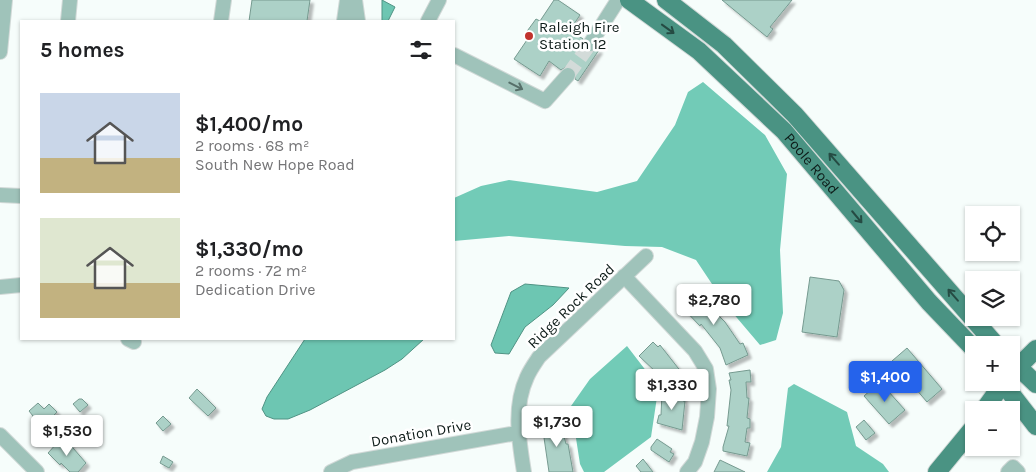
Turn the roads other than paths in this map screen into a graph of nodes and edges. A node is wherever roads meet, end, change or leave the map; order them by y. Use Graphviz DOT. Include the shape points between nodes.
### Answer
graph roads {
  1 [pos="5,0"];
  2 [pos="70,0"];
  3 [pos="224,0"];
  4 [pos="347,0"];
  5 [pos="355,0"];
  6 [pos="439,0"];
  7 [pos="618,0"];
  8 [pos="629,0"];
  9 [pos="666,0"];
  10 [pos="68,20"];
  11 [pos="221,20"];
  12 [pos="344,20"];
  13 [pos="358,20"];
  14 [pos="429,20"];
  15 [pos="590,44"];
  16 [pos="0,52"];
  17 [pos="455,55"];
  18 [pos="568,75"];
  19 [pos="795,115"];
  20 [pos="784,131"];
  21 [pos="0,195"];
  22 [pos="20,196"];
  23 [pos="646,256"];
  24 [pos="624,276"];
  25 [pos="20,285"];
  26 [pos="0,287"];
  27 [pos="988,336"];
  28 [pos="965,340"];
  29 [pos="1036,349"];
  30 [pos="1020,364"];
  31 [pos="1020,380"];
  32 [pos="1036,386"];
  33 [pos="1020,403"];
  34 [pos="1020,412"];
  35 [pos="1036,426"];
  36 [pos="517,433"];
  37 [pos="0,435"];
  38 [pos="965,439"];
  39 [pos="37,472"];
  40 [pos="331,472"];
  41 [pos="524,472"];
  42 [pos="687,472"];
  43 [pos="937,472"];
  44 [pos="1008,472"];
  45 [pos="1018,472"];
  1 -- 16 [label="street"];
  2 -- 10 [label="street"];
  3 -- 11 [label="street"];
  4 -- 12 [label="street"];
  5 -- 13 [label="street"];
  6 -- 14 [label="street"];
  7 -- 15 [label="street"];
  8 -- 20 [label="main road, Poole Road, one-way" via="699,51"];
  9 -- 19 [label="main road, Poole Road" via="724,45"];
  17 -- 18 [label="street, one-way" via="545,101"];
  19 -- 20 [label="main road"];
  27 -- 19 [label="main road, Poole Road, one-way"];
  20 -- 28 [label="main road, Poole Road, one-way" via="929,302"];
  21 -- 22 [label="street"];
  23 -- 24 [label="street, Ridge Rock Road"];
  24 -- 36 [label="street, Ridge Rock Road" via="539,357 527,377 521,397"];
  24 -- 42 [label="street" via="696,351 706,369 707,417 695,462"];
  25 -- 26 [label="street"];
  29 -- 30 [label="main road"];
  31 -- 32 [label="main road"];
  32 -- 33 [label="main road"];
  34 -- 35 [label="main road"];
  36 -- 40 [label="street, Donation Drive" via="352,462"];
  36 -- 41 [label="street, Ridge Rock Road"];
  37 -- 39 [label="street"];
  38 -- 43 [label="main road"];
  44 -- 45 [label="street" via="1013,467"];
}
